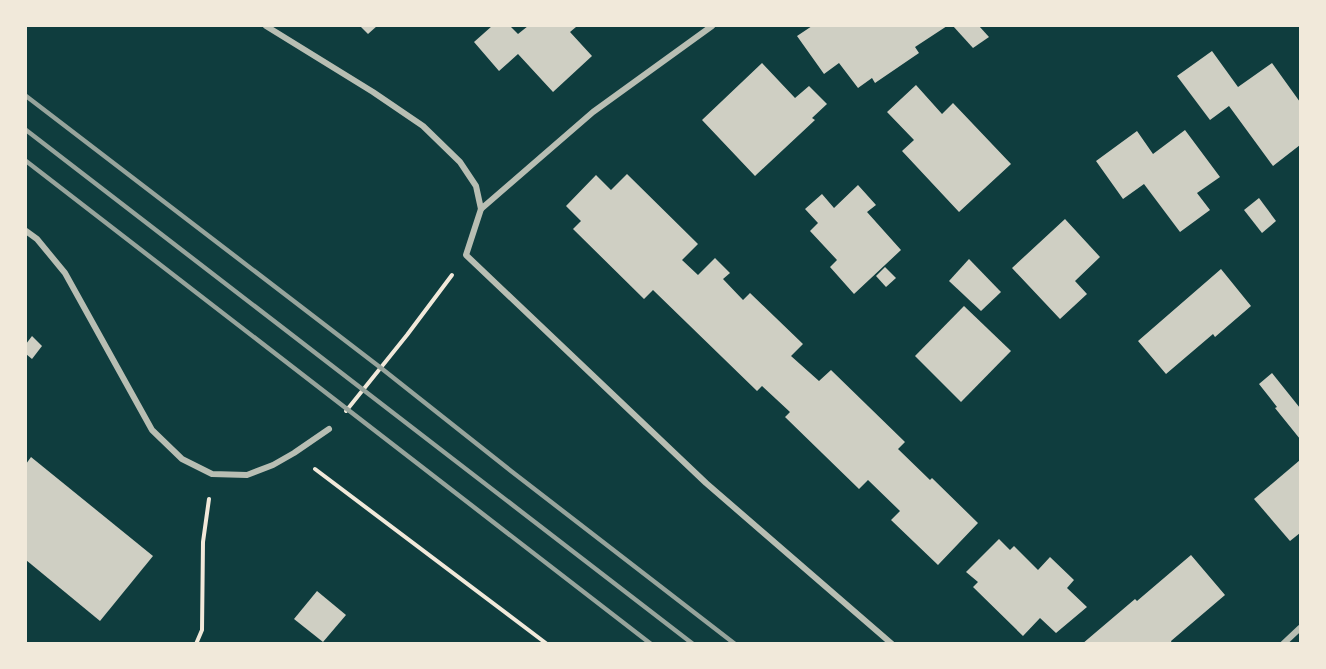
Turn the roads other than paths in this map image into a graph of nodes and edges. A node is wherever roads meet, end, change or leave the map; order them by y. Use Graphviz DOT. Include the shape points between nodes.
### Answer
graph roads {
  1 [pos="266,26"];
  2 [pos="712,26"];
  3 [pos="481,209"];
  4 [pos="26,231"];
  5 [pos="329,429"];
  6 [pos="1300,628"];
  7 [pos="892,644"];
  8 [pos="1283,644"];
  1 -- 3 [label="street" via="423,126 466,170 476,186"];
  2 -- 3 [label="street" via="593,112"];
  3 -- 7 [label="street" via="466,255 706,483"];
  4 -- 5 [label="street" via="65,273 152,430 182,459 212,474 247,475 273,465"];
  6 -- 8 [label="street"];
}
